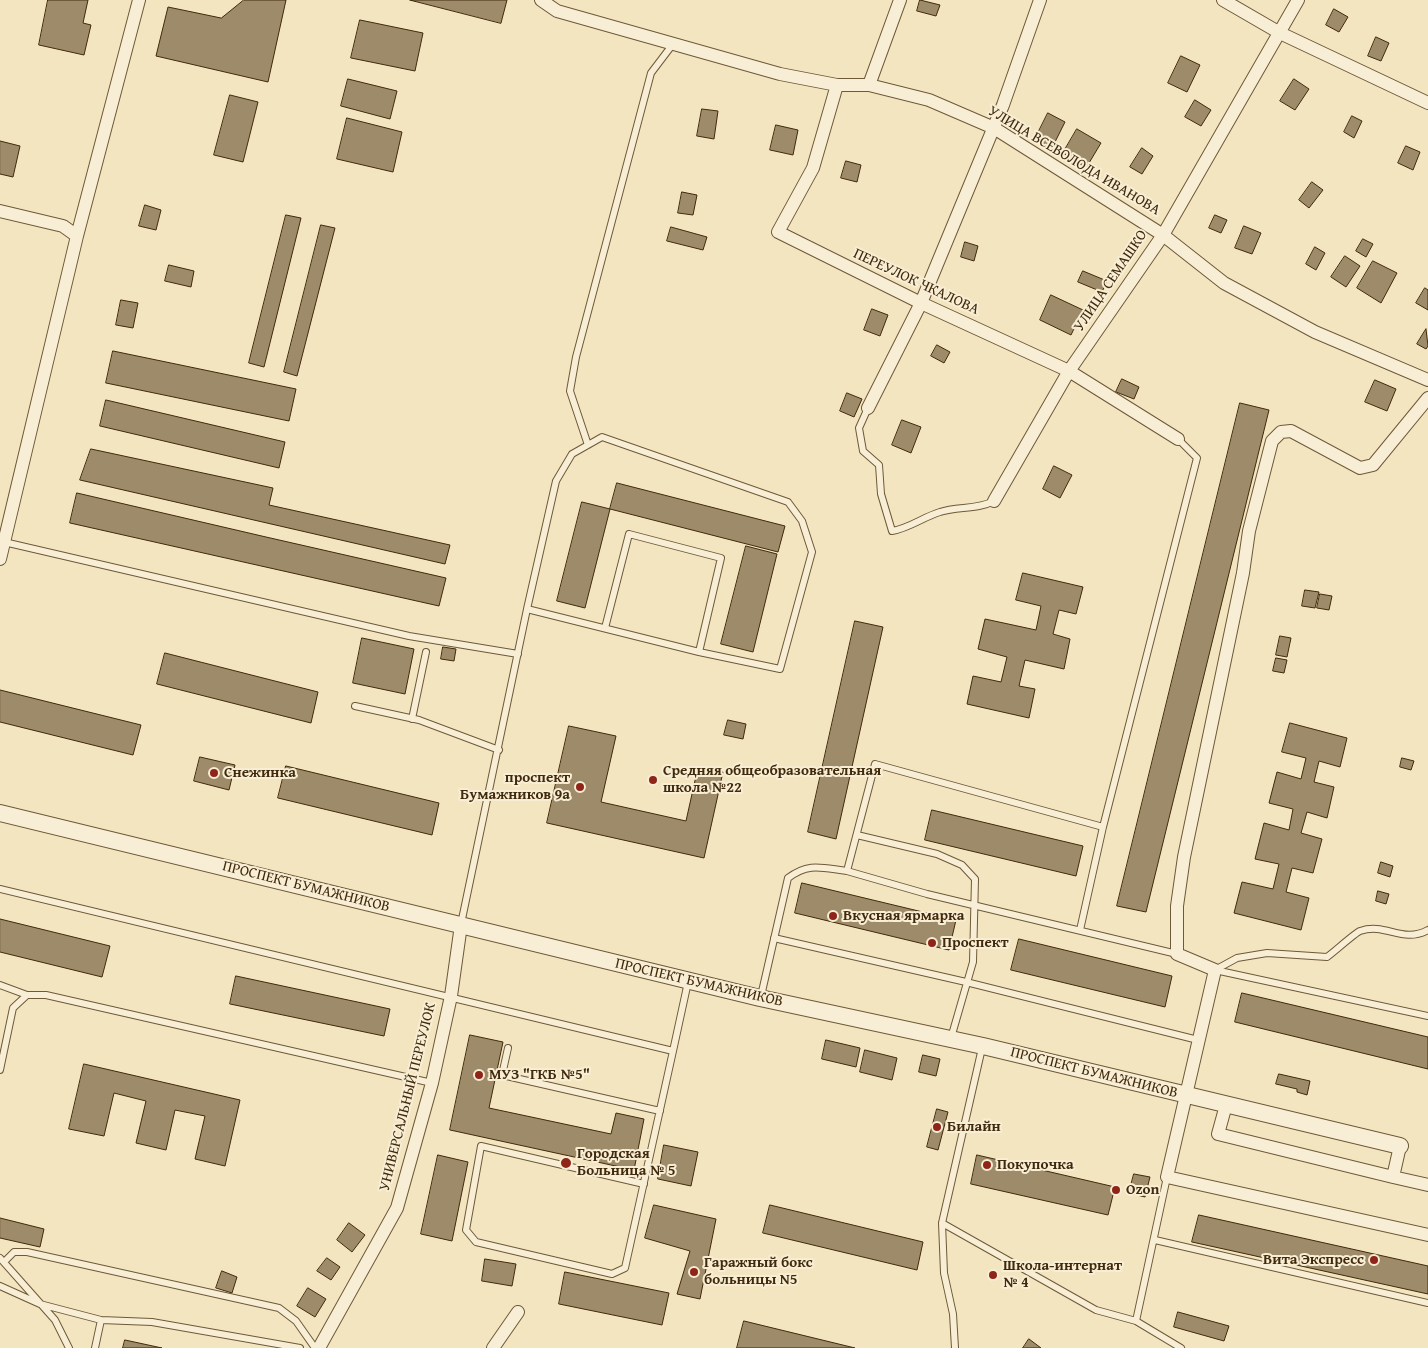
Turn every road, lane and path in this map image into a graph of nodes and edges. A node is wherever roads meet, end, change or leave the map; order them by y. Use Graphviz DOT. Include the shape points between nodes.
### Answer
graph roads {
  1 [pos="139,0"];
  2 [pos="541,0"];
  3 [pos="900,0"];
  4 [pos="1040,0"];
  5 [pos="1223,0"];
  6 [pos="1298,0"];
  7 [pos="1280,33"];
  8 [pos="673,44"];
  9 [pos="837,85"];
  10 [pos="869,85"];
  11 [pos="1428,103"];
  12 [pos="994,128"];
  13 [pos="0,211"];
  14 [pos="1163,234"];
  15 [pos="78,236"];
  16 [pos="922,304"];
  17 [pos="1069,371"];
  18 [pos="1428,380"];
  19 [pos="1428,398"];
  20 [pos="868,408"];
  21 [pos="1178,439"];
  22 [pos="588,445"];
  23 [pos="994,501"];
  24 [pos="4,542"];
  25 [pos="0,559"];
  26 [pos="527,609"];
  27 [pos="604,628"];
  28 [pos="426,652"];
  29 [pos="699,652"];
  30 [pos="518,654"];
  31 [pos="356,706"];
  32 [pos="412,719"];
  33 [pos="499,750"];
  34 [pos="0,813"];
  35 [pos="1103,827"];
  36 [pos="856,835"];
  37 [pos="847,871"];
  38 [pos="0,889"];
  39 [pos="975,906"];
  40 [pos="461,925"];
  41 [pos="1080,930"];
  42 [pos="1428,930"];
  43 [pos="774,938"];
  44 [pos="1177,954"];
  45 [pos="1215,970"];
  46 [pos="688,980"];
  47 [pos="966,982"];
  48 [pos="0,985"];
  49 [pos="27,995"];
  50 [pos="451,996"];
  51 [pos="760,998"];
  52 [pos="1428,1016"];
  53 [pos="950,1040"];
  54 [pos="1198,1040"];
  55 [pos="983,1046"];
  56 [pos="508,1048"];
  57 [pos="674,1051"];
  58 [pos="0,1070"];
  59 [pos="432,1083"];
  60 [pos="1184,1094"];
  61 [pos="1226,1104"];
  62 [pos="660,1111"];
  63 [pos="1400,1146"];
  64 [pos="1167,1177"];
  65 [pos="1393,1177"];
  66 [pos="644,1184"];
  67 [pos="1428,1185"];
  68 [pos="942,1223"];
  69 [pos="1428,1235"];
  70 [pos="1155,1240"];
  71 [pos="2,1260"];
  72 [pos="0,1286"];
  73 [pos="1428,1303"];
  74 [pos="40,1304"];
  75 [pos="518,1312"];
  76 [pos="101,1320"];
  77 [pos="1136,1322"];
  78 [pos="70,1348"];
  79 [pos="95,1348"];
  80 [pos="300,1348"];
  81 [pos="315,1348"];
  82 [pos="319,1348"];
  83 [pos="493,1348"];
  84 [pos="955,1348"];
  85 [pos="1181,1348"];
  1 -- 15 [label="street"];
  2 -- 8 [label="street, УЛИЦА ВСЕВОЛОДА ИВАНОВА" via="557,11"];
  3 -- 10 [label="street"];
  4 -- 12 [label="street"];
  5 -- 7 [label="street"];
  6 -- 7 [label="street, УЛИЦА СЕМАШКО"];
  7 -- 11 [label="street"];
  7 -- 14 [label="street, УЛИЦА СЕМАШКО"];
  8 -- 9 [label="street, УЛИЦА ВСЕВОЛОДА ИВАНОВА" via="780,74"];
  8 -- 22 [label="lane" via="652,73 576,358 570,391"];
  9 -- 10 [label="street, УЛИЦА ВСЕВОЛОДА ИВАНОВА"];
  9 -- 16 [label="street, ПЕРЕУЛОК ЧКАЛОВА" via="813,168 778,232"];
  10 -- 12 [label="street, УЛИЦА ВСЕВОЛОДА ИВАНОВА" via="930,100"];
  12 -- 14 [label="street, УЛИЦА ВСЕВОЛОДА ИВАНОВА"];
  12 -- 16 [label="street"];
  13 -- 15 [label="street" via="63,226"];
  14 -- 17 [label="street, УЛИЦА СЕМАШКО"];
  14 -- 18 [label="street, УЛИЦА ВСЕВОЛОДА ИВАНОВА" via="1224,283 1315,332"];
  15 -- 24 [label="street"];
  16 -- 17 [label="street, ПЕРЕУЛОК ЧКАЛОВА"];
  16 -- 20 [label="street"];
  17 -- 21 [label="street, ПЕРЕУЛОК ЧКАЛОВА"];
  17 -- 23 [label="street, УЛИЦА СЕМАШКО"];
  19 -- 44 [label="street" via="1373,465 1360,468 1291,431 1281,432 1272,440 1249,531 1184,856 1177,906"];
  20 -- 23 [label="lane" via="859,428 863,451 879,465 882,494 892,531 906,529 938,512"];
  21 -- 35 [label="lane" via="1197,458"];
  22 -- 26 [label="lane" via="572,454 556,481"];
  22 -- 29 [label="lane" via="602,437 788,502 802,521 812,552 780,669"];
  24 -- 25 [label="street"];
  24 -- 30 [label="lane" via="409,636"];
  26 -- 27 [label="lane"];
  26 -- 30 [label="lane"];
  27 -- 29 [label="lane"];
  27 -- 29 [label="lane" via="629,534 721,558"];
  28 -- 32 [label="lane"];
  30 -- 33 [label="lane"];
  31 -- 32 [label="lane"];
  32 -- 33 [label="lane"];
  33 -- 40 [label="lane"];
  34 -- 40 [label="street, ПРОСПЕКТ БУМАЖНИКОВ"];
  35 -- 36 [label="lane" via="875,764"];
  35 -- 41 [label="lane"];
  36 -- 37 [label="lane"];
  36 -- 39 [label="lane" via="937,854 962,865 975,878"];
  37 -- 39 [label="lane"];
  37 -- 43 [label="lane" via="814,866 800,869 788,878"];
  38 -- 50 [label="lane"];
  39 -- 41 [label="lane"];
  39 -- 47 [label="lane" via="973,962"];
  40 -- 46 [label="street, ПРОСПЕКТ БУМАЖНИКОВ"];
  40 -- 50 [label="street, УНИВЕРСАЛЬНЫЙ ПЕРЕУЛОК"];
  41 -- 44 [label="lane"];
  42 -- 45 [label="lane" via="1416,936 1376,928 1358,931 1326,957 1267,953 1237,958"];
  43 -- 47 [label="lane"];
  43 -- 51 [label="lane"];
  44 -- 45 [label="street"];
  45 -- 52 [label="lane"];
  45 -- 54 [label="street"];
  46 -- 51 [label="street, ПРОСПЕКТ БУМАЖНИКОВ"];
  46 -- 57 [label="lane"];
  47 -- 53 [label="lane"];
  47 -- 54 [label="lane"];
  48 -- 49 [label="lane"];
  49 -- 58 [label="lane" via="13,1008"];
  49 -- 59 [label="lane" via="46,995"];
  50 -- 57 [label="lane"];
  50 -- 59 [label="street, УНИВЕРСАЛЬНЫЙ ПЕРЕУЛОК"];
  51 -- 53 [label="street, ПРОСПЕКТ БУМАЖНИКОВ"];
  53 -- 55 [label="street, ПРОСПЕКТ БУМАЖНИКОВ"];
  54 -- 60 [label="street"];
  55 -- 60 [label="street, ПРОСПЕКТ БУМАЖНИКОВ"];
  55 -- 68 [label="lane"];
  56 -- 62 [label="lane" via="502,1075"];
  57 -- 62 [label="lane"];
  59 -- 82 [label="street, УНИВЕРСАЛЬНЫЙ ПЕРЕУЛОК" via="397,1208"];
  60 -- 61 [label="street, ПРОСПЕКТ БУМАЖНИКОВ"];
  60 -- 64 [label="street"];
  61 -- 63 [label="street, ПРОСПЕКТ БУМАЖНИКОВ"];
  61 -- 65 [label="street" via="1218,1134"];
  62 -- 66 [label="lane"];
  63 -- 65 [label="street"];
  64 -- 69 [label="street"];
  64 -- 70 [label="lane"];
  65 -- 67 [label="street"];
  66 -- 66 [label="lane" via="625,1268 612,1274 476,1242 466,1230 481,1146"];
  68 -- 77 [label="lane" via="1096,1310"];
  68 -- 84 [label="lane" via="944,1273"];
  70 -- 73 [label="lane"];
  70 -- 77 [label="lane"];
  71 -- 74 [label="lane"];
  71 -- 81 [label="lane" via="14,1252 27,1252 279,1308 296,1320"];
  72 -- 74 [label="lane"];
  74 -- 76 [label="lane"];
  74 -- 78 [label="lane" via="55,1320"];
  75 -- 83 [label="street"];
  76 -- 79 [label="lane"];
  76 -- 80 [label="lane" via="152,1322"];
  77 -- 85 [label="lane"];
}
